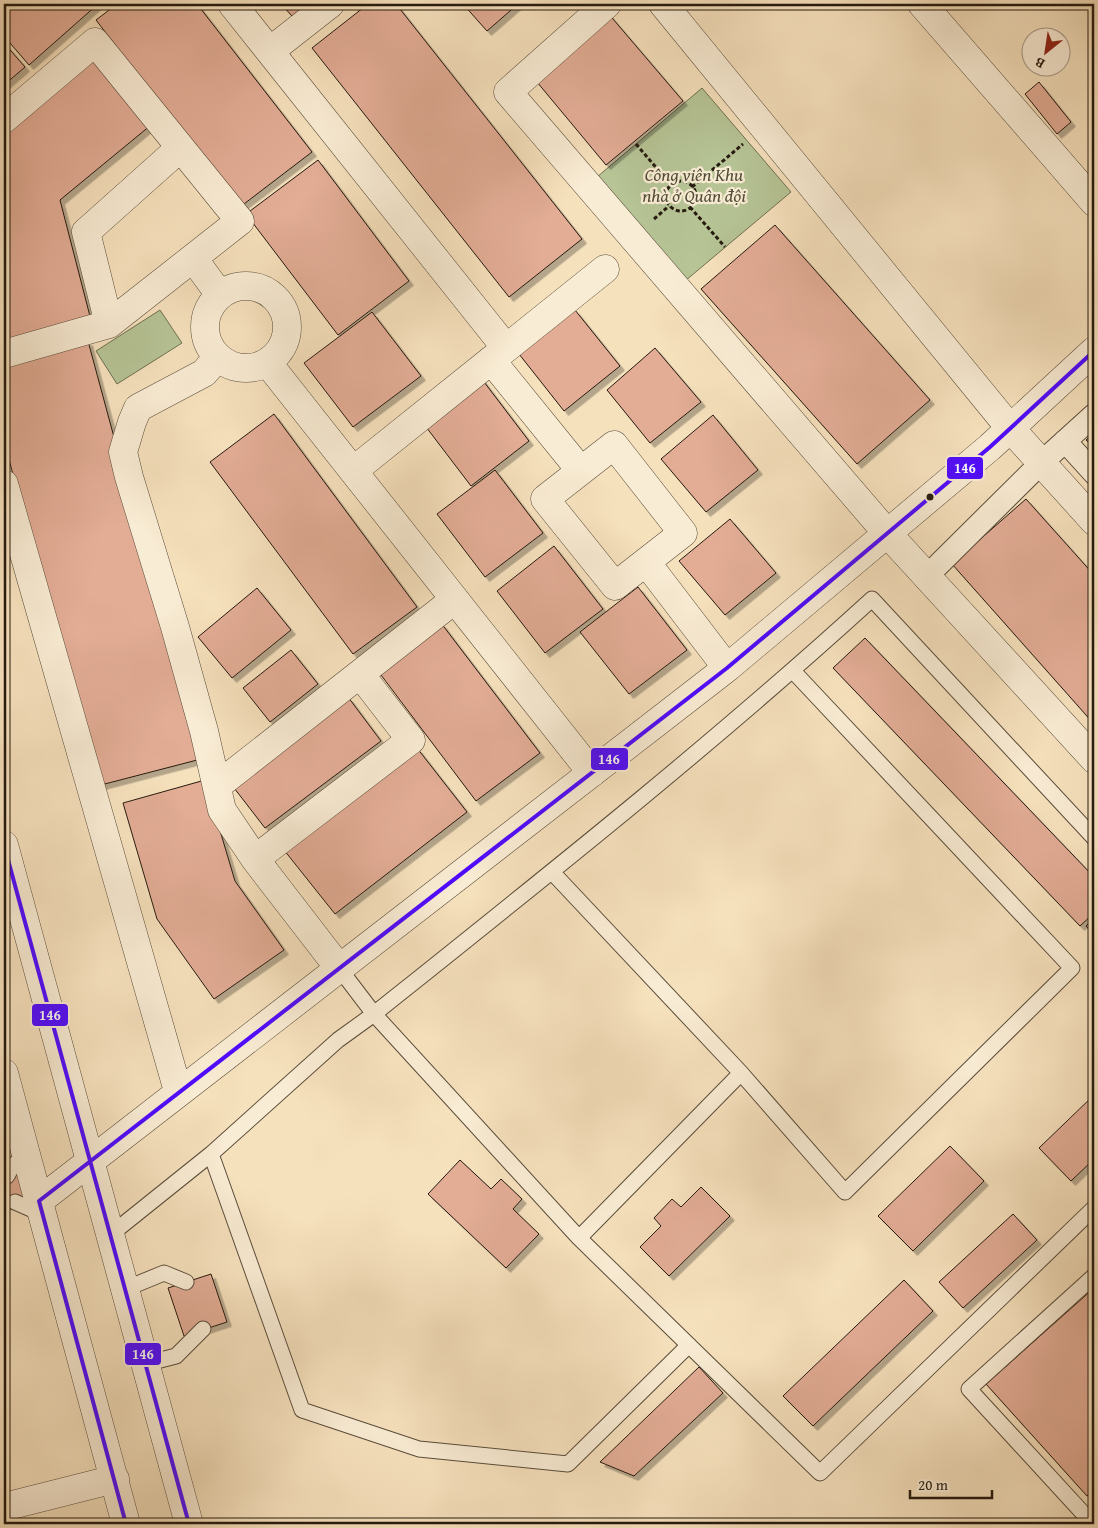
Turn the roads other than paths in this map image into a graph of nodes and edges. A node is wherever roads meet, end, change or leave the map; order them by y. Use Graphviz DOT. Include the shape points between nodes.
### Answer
graph roads {
  1 [pos="232,4"];
  2 [pos="330,4"];
  3 [pos="607,4"];
  4 [pos="662,4"];
  5 [pos="922,4"];
  6 [pos="270,51"];
  7 [pos="4,119"];
  8 [pos="180,148"];
  9 [pos="1094,202"];
  10 [pos="193,258"];
  11 [pos="605,269"];
  12 [pos="220,295"];
  13 [pos="109,324"];
  14 [pos="1094,351"];
  15 [pos="4,354"];
  16 [pos="499,354"];
  17 [pos="218,356"];
  18 [pos="267,362"];
  19 [pos="1094,415"];
  20 [pos="1010,428"];
  21 [pos="1065,441"];
  22 [pos="1041,463"];
  23 [pos="353,471"];
  24 [pos="581,471"];
  25 [pos="1094,473"];
  26 [pos="4,484"];
  27 [pos="1094,521"];
  28 [pos="887,533"];
  29 [pos="646,562"];
  30 [pos="926,577"];
  31 [pos="454,600"];
  32 [pos="728,668"];
  33 [pos="794,671"];
  34 [pos="360,674"];
  35 [pos="1094,759"];
  36 [pos="592,773"];
  37 [pos="218,786"];
  38 [pos="1094,838"];
  39 [pos="4,845"];
  40 [pos="255,859"];
  41 [pos="552,872"];
  42 [pos="339,968"];
  43 [pos="374,1014"];
  44 [pos="4,1073"];
  45 [pos="741,1073"];
  46 [pos="178,1091"];
  47 [pos="211,1154"];
  48 [pos="27,1157"];
  49 [pos="90,1161"];
  50 [pos="7,1176"];
  51 [pos="32,1204"];
  52 [pos="1094,1208"];
  53 [pos="110,1235"];
  54 [pos="579,1238"];
  55 [pos="1094,1276"];
  56 [pos="186,1282"];
  57 [pos="125,1290"];
  58 [pos="204,1329"];
  59 [pos="689,1345"];
  60 [pos="145,1364"];
  61 [pos="115,1479"];
  62 [pos="4,1507"];
  63 [pos="126,1524"];
  64 [pos="188,1524"];
  65 [pos="1093,1524"];
  1 -- 6 [label="street"];
  2 -- 6 [label="street"];
  3 -- 28 [label="street" via="508,92"];
  4 -- 20 [label="street"];
  5 -- 9 [label="street"];
  6 -- 16 [label="street"];
  7 -- 8 [label="street" via="95,42"];
  8 -- 10 [label="street" via="240,221"];
  8 -- 13 [label="street" via="86,232"];
  10 -- 12 [label="street"];
  10 -- 13 [label="street"];
  11 -- 16 [label="street"];
  12 -- 17 [label="street" via="206,319 210,346"];
  12 -- 18 [label="street" via="232,288 260,288 281,305 288,330 278,354"];
  13 -- 15 [label="street"];
  14 -- 20 [label="street"];
  16 -- 23 [label="street"];
  16 -- 24 [label="street"];
  17 -- 18 [label="street" via="242,368"];
  17 -- 37 [label="street" via="204,373 138,408 123,452 178,636"];
  18 -- 23 [label="street"];
  19 -- 21 [label="street"];
  20 -- 22 [label="street"];
  20 -- 28 [label="street"];
  21 -- 22 [label="street"];
  21 -- 25 [label="street"];
  22 -- 27 [label="street"];
  22 -- 30 [label="street"];
  23 -- 31 [label="street"];
  24 -- 29 [label="street" via="545,499 614,586"];
  24 -- 29 [label="street" via="614,445 683,533"];
  26 -- 46 [label="street"];
  28 -- 30 [label="street"];
  28 -- 32 [label="street"];
  29 -- 32 [label="street"];
  30 -- 35 [label="street"];
  31 -- 34 [label="street"];
  31 -- 36 [label="street"];
  32 -- 36 [label="street"];
  33 -- 38 [label="lane" via="872,599"];
  33 -- 41 [label="lane"];
  33 -- 45 [label="lane" via="1072,968 845,1192"];
  34 -- 37 [label="street"];
  34 -- 40 [label="street" via="411,740"];
  36 -- 42 [label="street"];
  37 -- 40 [label="street" via="222,810"];
  39 -- 49 [label="street"];
  40 -- 42 [label="street"];
  41 -- 43 [label="lane"];
  41 -- 45 [label="lane"];
  42 -- 43 [label="lane"];
  42 -- 46 [label="street"];
  43 -- 47 [label="lane" via="338,1040"];
  43 -- 54 [label="lane"];
  44 -- 48 [label="street"];
  45 -- 54 [label="lane"];
  46 -- 49 [label="street"];
  47 -- 53 [label="lane"];
  47 -- 59 [label="lane" via="302,1410 419,1449 568,1464"];
  48 -- 50 [label="lane" via="13,1165"];
  48 -- 51 [label="street"];
  49 -- 51 [label="street"];
  49 -- 53 [label="street"];
  51 -- 61 [label="street"];
  52 -- 59 [label="lane" via="820,1473"];
  53 -- 57 [label="street"];
  54 -- 59 [label="lane"];
  55 -- 65 [label="lane" via="969,1389"];
  56 -- 57 [label="lane" via="164,1273"];
  57 -- 60 [label="street"];
  58 -- 60 [label="lane" via="176,1356"];
  60 -- 64 [label="street"];
  61 -- 62 [label="street"];
  61 -- 63 [label="street"];
}
